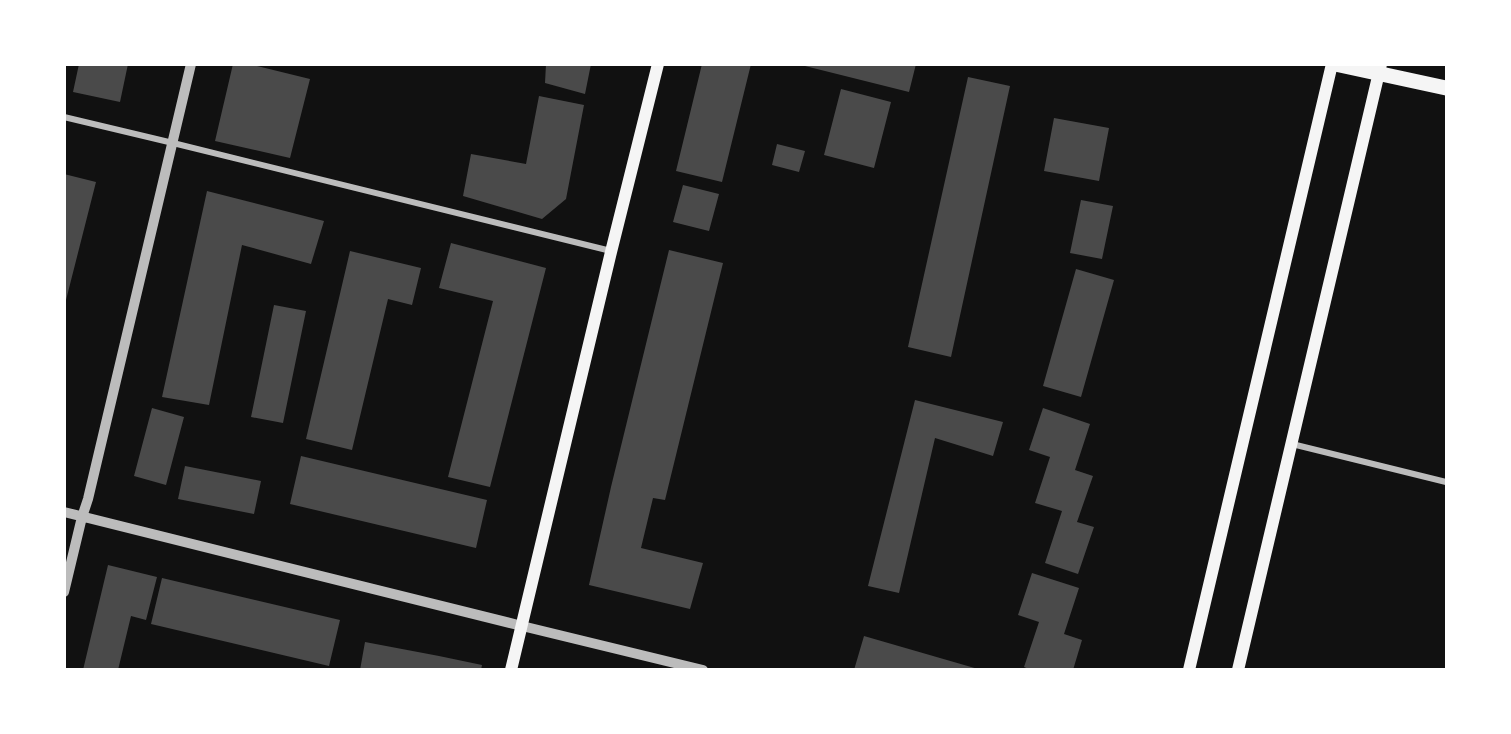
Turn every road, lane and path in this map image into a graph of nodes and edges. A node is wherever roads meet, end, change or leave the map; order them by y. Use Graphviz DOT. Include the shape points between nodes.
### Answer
graph roads {
  1 [pos="191,64"];
  2 [pos="658,64"];
  3 [pos="1333,64"];
  4 [pos="1380,69"];
  5 [pos="1446,88"];
  6 [pos="64,117"];
  7 [pos="173,142"];
  8 [pos="611,252"];
  9 [pos="1292,444"];
  10 [pos="1446,482"];
  11 [pos="64,512"];
  12 [pos="82,517"];
  13 [pos="64,592"];
  14 [pos="522,626"];
  15 [pos="511,669"];
  16 [pos="703,669"];
  17 [pos="1189,669"];
  18 [pos="1238,669"];
  1 -- 7 [label="street"];
  2 -- 8 [label="main road"];
  3 -- 4 [label="main road"];
  3 -- 17 [label="main road"];
  4 -- 5 [label="main road"];
  4 -- 9 [label="main road"];
  6 -- 7 [label="street"];
  7 -- 8 [label="street"];
  7 -- 12 [label="street"];
  8 -- 14 [label="main road"];
  9 -- 10 [label="street"];
  9 -- 18 [label="main road"];
  11 -- 12 [label="street"];
  12 -- 13 [label="street"];
  12 -- 14 [label="street"];
  14 -- 15 [label="main road"];
  14 -- 16 [label="street"];
}
